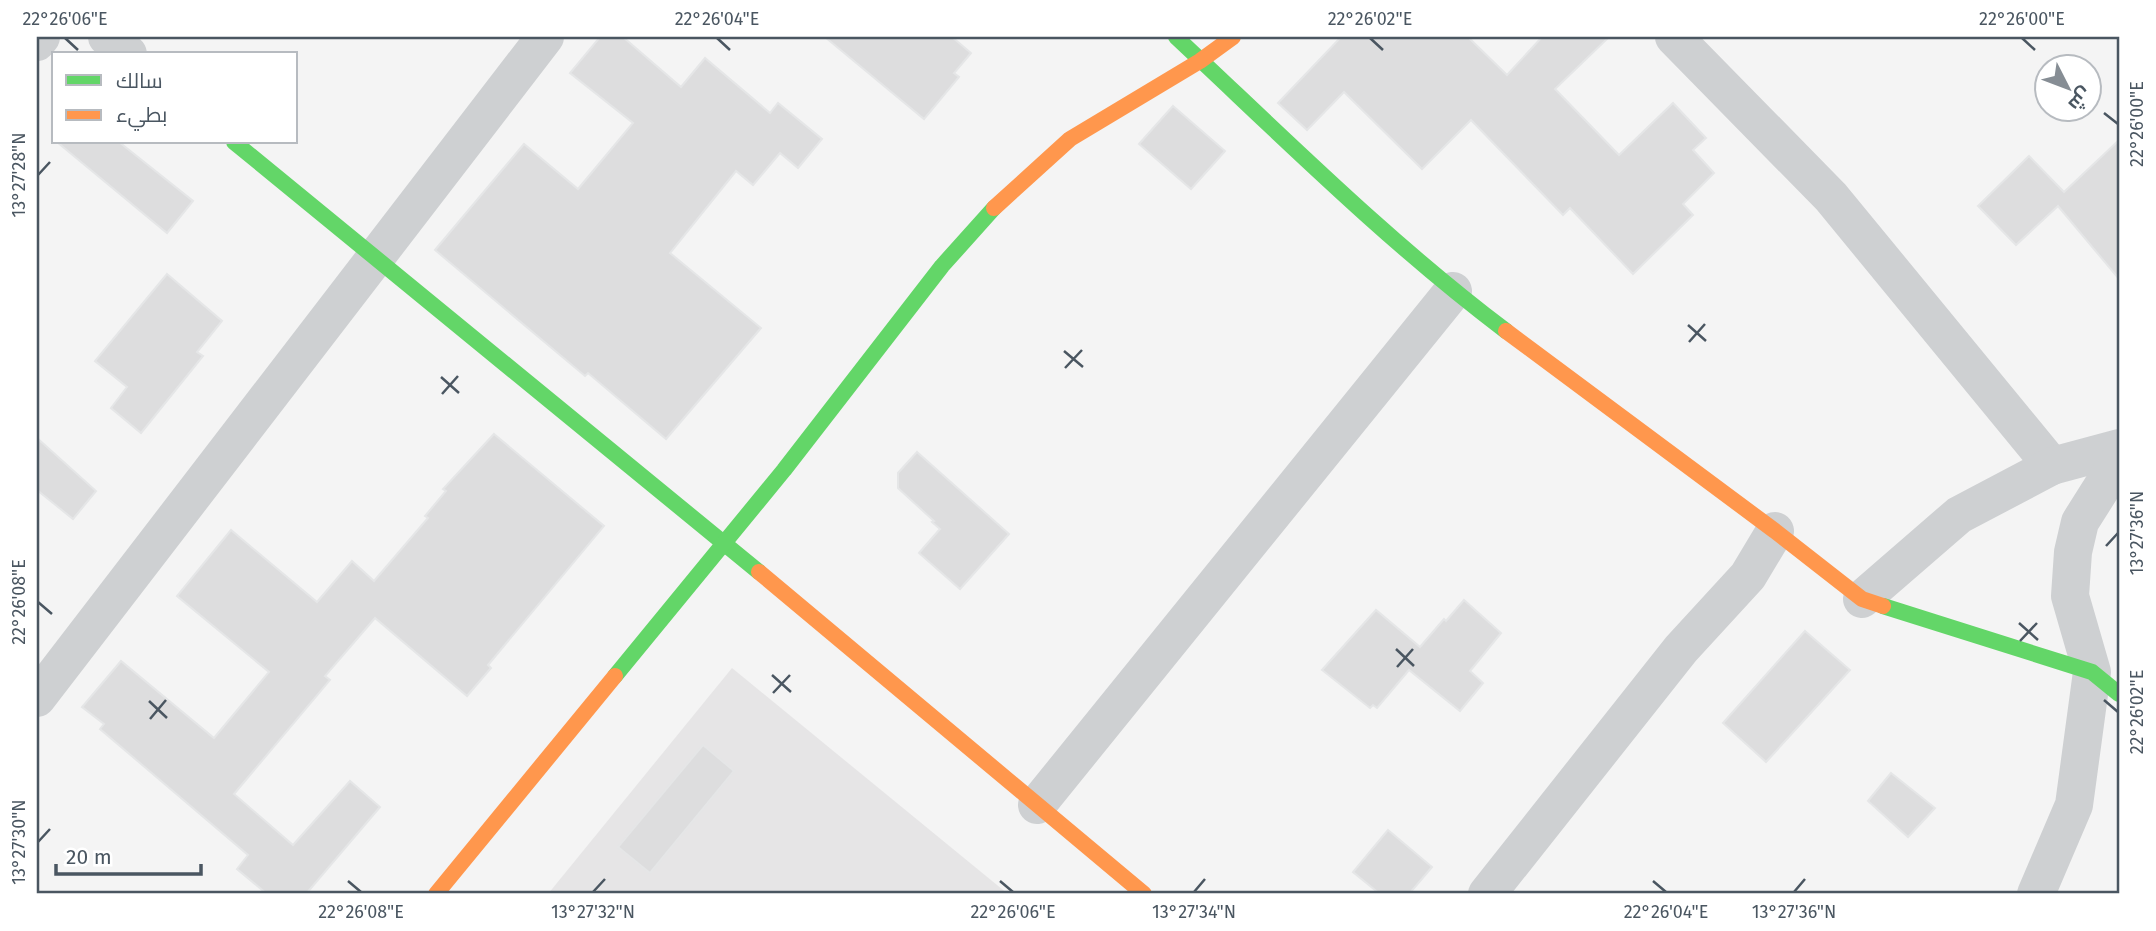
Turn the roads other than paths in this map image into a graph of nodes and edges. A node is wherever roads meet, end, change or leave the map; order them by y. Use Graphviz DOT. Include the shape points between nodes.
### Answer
graph roads {
  1 [pos="41,37"];
  2 [pos="107,37"];
  3 [pos="545,37"];
  4 [pos="1176,37"];
  5 [pos="1233,37"];
  6 [pos="1674,37"];
  7 [pos="37,42"];
  8 [pos="126,52"];
  9 [pos="1200,61"];
  10 [pos="236,144"];
  11 [pos="374,258"];
  12 [pos="1453,292"];
  13 [pos="2119,448"];
  14 [pos="2119,460"];
  15 [pos="2052,466"];
  16 [pos="1774,531"];
  17 [pos="723,542"];
  18 [pos="1862,599"];
  19 [pos="2106,683"];
  20 [pos="37,698"];
  21 [pos="1037,804"];
  22 [pos="436,894"];
  23 [pos="1144,894"];
  24 [pos="1487,894"];
  25 [pos="2036,894"];
  1 -- 7 [label="street"];
  2 -- 8 [label="street"];
  3 -- 11 [label="street"];
  4 -- 9 [label="street"];
  5 -- 9 [label="street"];
  6 -- 15 [label="street" via="1830,197"];
  9 -- 12 [label="street"];
  9 -- 17 [label="street" via="1070,139 1003,198 943,266"];
  10 -- 11 [label="street"];
  11 -- 17 [label="street"];
  11 -- 20 [label="street"];
  12 -- 16 [label="street"];
  12 -- 21 [label="street"];
  13 -- 15 [label="street"];
  14 -- 19 [label="street" via="2080,522 2070,596"];
  15 -- 18 [label="street" via="1959,515"];
  16 -- 18 [label="street"];
  16 -- 24 [label="street" via="1748,576 1681,649"];
  17 -- 21 [label="street"];
  17 -- 22 [label="street"];
  18 -- 19 [label="street"];
  19 -- 25 [label="street" via="2074,805"];
  21 -- 23 [label="street"];
}
